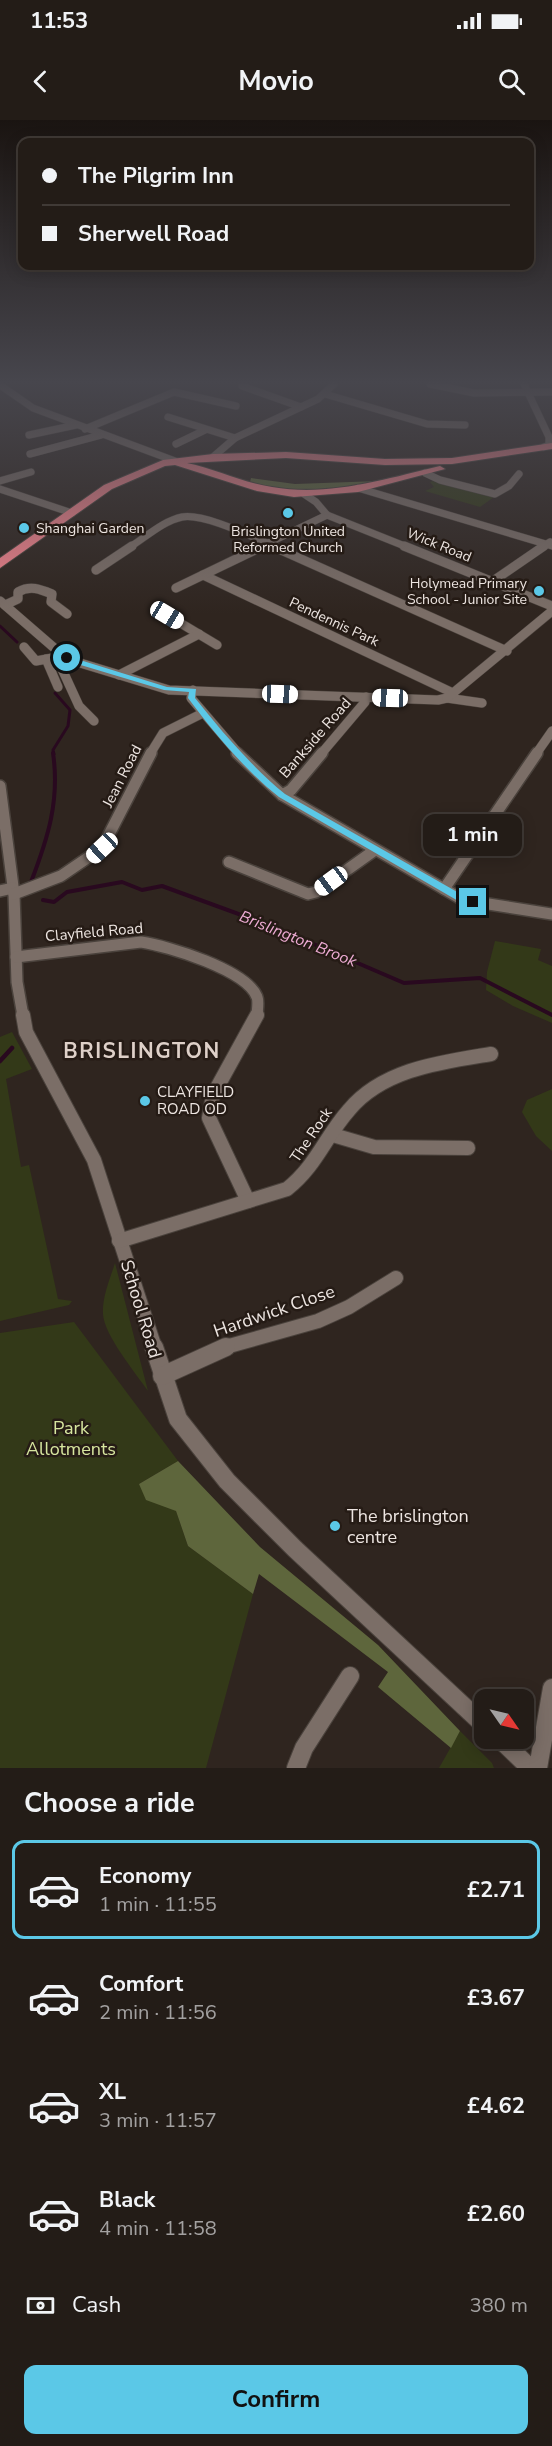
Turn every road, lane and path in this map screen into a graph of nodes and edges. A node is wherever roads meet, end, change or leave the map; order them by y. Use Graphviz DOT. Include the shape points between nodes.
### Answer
graph roads {
  1 [pos="176,461"];
  2 [pos="214,461"];
  3 [pos="387,461"];
  4 [pos="431,461"];
  5 [pos="476,461"];
  6 [pos="166,462"];
  7 [pos="405,462"];
  8 [pos="31,472"];
  9 [pos="209,472"];
  10 [pos="425,473"];
  11 [pos="519,474"];
  12 [pos="0,481"];
  13 [pos="358,488"];
  14 [pos="0,489"];
  15 [pos="336,492"];
  16 [pos="304,494"];
  17 [pos="319,506"];
  18 [pos="72,513"];
  19 [pos="327,515"];
  20 [pos="551,543"];
  21 [pos="268,544"];
  22 [pos="0,564"];
  23 [pos="96,570"];
  24 [pos="203,575"];
  25 [pos="493,581"];
  26 [pos="176,588"];
  27 [pos="3,603"];
  28 [pos="552,606"];
  29 [pos="157,609"];
  30 [pos="552,611"];
  31 [pos="67,614"];
  32 [pos="199,634"];
  33 [pos="217,645"];
  34 [pos="24,647"];
  35 [pos="507,651"];
  36 [pos="65,657"];
  37 [pos="46,659"];
  38 [pos="119,675"];
  39 [pos="58,687"];
  40 [pos="193,690"];
  41 [pos="450,696"];
  42 [pos="366,697"];
  43 [pos="482,703"];
  44 [pos="203,713"];
  45 [pos="94,721"];
  46 [pos="552,731"];
  47 [pos="0,786"];
  48 [pos="282,795"];
  49 [pos="375,850"];
  50 [pos="229,862"];
  51 [pos="444,889"];
  52 [pos="9,891"];
  53 [pos="552,914"];
  54 [pos="16,957"];
  55 [pos="492,1054"];
  56 [pos="333,1135"];
  57 [pos="468,1148"];
  58 [pos="248,1201"];
  59 [pos="119,1241"];
  60 [pos="396,1278"];
  61 [pos="162,1376"];
  62 [pos="350,1676"];
  63 [pos="552,1688"];
  64 [pos="474,1716"];
  65 [pos="510,1749"];
  66 [pos="296,1768"];
  67 [pos="530,1768"];
  68 [pos="538,1768"];
  1 -- 6 [label="highway"];
  2 -- 9 [label="highway" via="203,466"];
  3 -- 7 [label="highway"];
  4 -- 7 [label="highway"];
  5 -- 10 [label="highway"];
  6 -- 9 [label="highway"];
  6 -- 18 [label="highway" via="108,488"];
  7 -- 10 [label="highway" via="427,467"];
  8 -- 12 [label="street"];
  9 -- 16 [label="highway" via="272,491"];
  10 -- 11 [label="street" via="495,494"];
  10 -- 13 [label="highway"];
  13 -- 15 [label="highway"];
  13 -- 20 [label="street"];
  14 -- 18 [label="street"];
  15 -- 16 [label="highway"];
  15 -- 17 [label="street" via="324,497"];
  16 -- 17 [label="street, Wick Road"];
  17 -- 19 [label="street, Wick Road"];
  18 -- 22 [label="highway"];
  19 -- 21 [label="street"];
  19 -- 25 [label="street, Wick Road"];
  20 -- 25 [label="street"];
  21 -- 23 [label="street" via="205,518 183,517 166,523"];
  21 -- 24 [label="street"];
  21 -- 35 [label="street"];
  24 -- 26 [label="street"];
  24 -- 41 [label="street, Pendennis Park"];
  25 -- 28 [label="street, Wick Road"];
  27 -- 31 [label="street" via="18,599 22,589 36,588 52,594 51,602"];
  27 -- 36 [label="street"];
  29 -- 32 [label="street"];
  30 -- 35 [label="street"];
  32 -- 33 [label="street"];
  32 -- 38 [label="street"];
  34 -- 37 [label="street" via="36,661"];
  35 -- 41 [label="street"];
  36 -- 37 [label="street"];
  36 -- 38 [label="street"];
  36 -- 45 [label="street" via="62,669 79,706"];
  37 -- 39 [label="street"];
  38 -- 40 [label="street" via="169,690"];
  40 -- 42 [label="street"];
  40 -- 44 [label="street" via="191,698"];
  41 -- 42 [label="street"];
  41 -- 43 [label="street"];
  42 -- 48 [label="street, Bankside Road" via="291,790"];
  44 -- 48 [label="street" via="266,783"];
  44 -- 52 [label="street, Jean Road" via="158,739 102,848 38,888"];
  46 -- 51 [label="street"];
  47 -- 52 [label="street, School Road" via="6,820"];
  48 -- 49 [label="street"];
  49 -- 50 [label="street" via="308,894"];
  49 -- 51 [label="street"];
  51 -- 53 [label="street" via="473,902"];
  52 -- 54 [label="street, School Road"];
  54 -- 58 [label="street, Clayfield Road" via="150,943 233,973 250,985 257,996 257,1021 213,1087 209,1119"];
  54 -- 59 [label="street, School Road" via="16,982 26,1032 94,1160"];
  55 -- 56 [label="street, The Rock" via="428,1064 378,1085 349,1109"];
  56 -- 57 [label="street" via="374,1147"];
  56 -- 58 [label="street, The Rock" via="306,1174 287,1189"];
  58 -- 59 [label="street, The Rock"];
  59 -- 61 [label="street, School Road"];
  60 -- 61 [label="street, Hardwick Close" via="318,1321 230,1345"];
  61 -- 64 [label="street, School Road" via="178,1419 227,1481"];
  62 -- 66 [label="street" via="304,1748"];
  63 -- 68 [label="street"];
  65 -- 67 [label="street"];
}
